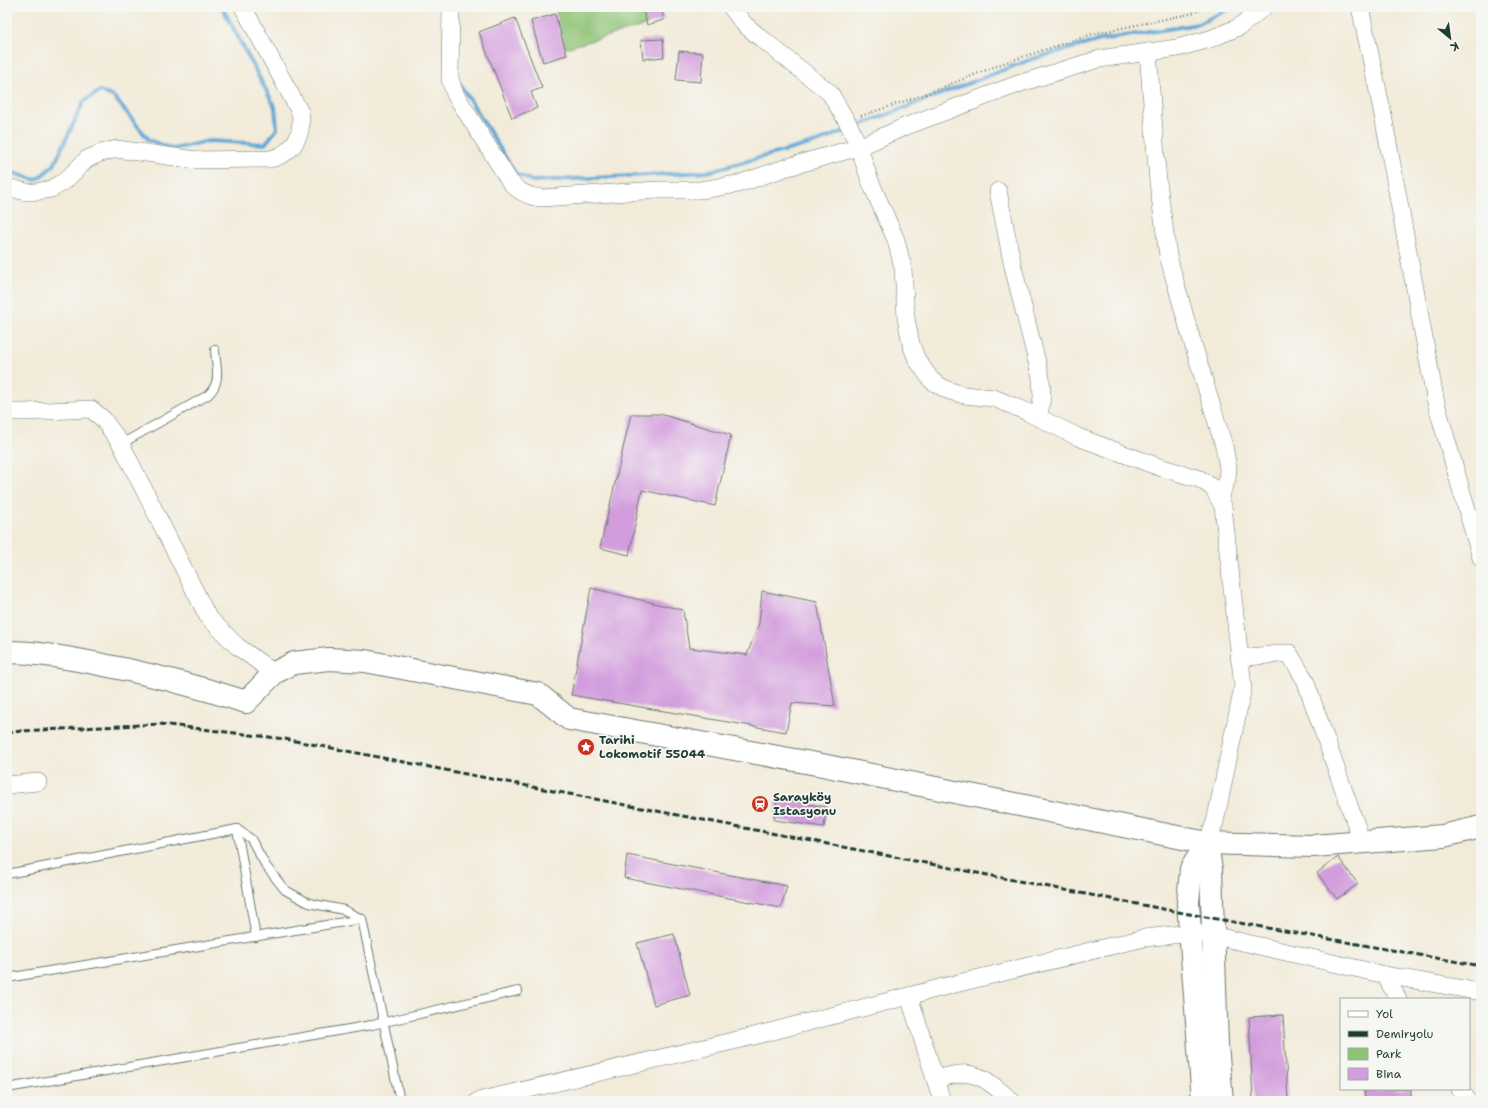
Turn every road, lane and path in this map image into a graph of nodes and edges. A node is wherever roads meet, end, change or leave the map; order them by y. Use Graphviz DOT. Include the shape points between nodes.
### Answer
graph roads {
  1 [pos="243,7"];
  2 [pos="451,7"];
  3 [pos="731,7"];
  4 [pos="1209,7"];
  5 [pos="1264,7"];
  6 [pos="1360,7"];
  7 [pos="1148,52"];
  8 [pos="848,123"];
  9 [pos="858,144"];
  10 [pos="7,187"];
  11 [pos="998,190"];
  12 [pos="215,350"];
  13 [pos="7,412"];
  14 [pos="1039,417"];
  15 [pos="121,444"];
  16 [pos="1219,499"];
  17 [pos="1481,558"];
  18 [pos="7,652"];
  19 [pos="1239,658"];
  20 [pos="274,673"];
  21 [pos="38,782"];
  22 [pos="7,785"];
  23 [pos="1481,826"];
  24 [pos="237,829"];
  25 [pos="1362,842"];
  26 [pos="1207,843"];
  27 [pos="7,874"];
  28 [pos="362,919"];
  29 [pos="1202,934"];
  30 [pos="256,937"];
  31 [pos="1385,976"];
  32 [pos="7,978"];
  33 [pos="518,991"];
  34 [pos="1481,992"];
  35 [pos="909,996"];
  36 [pos="1397,998"];
  37 [pos="384,1022"];
  38 [pos="935,1079"];
  39 [pos="7,1088"];
  40 [pos="1461,1090"];
  41 [pos="400,1101"];
  42 [pos="478,1101"];
  43 [pos="942,1101"];
  44 [pos="1012,1101"];
  45 [pos="1203,1101"];
  46 [pos="1222,1101"];
  47 [pos="1468,1101"];
  1 -- 10 [label="street" via="300,112 302,121 299,137 290,150 270,159 196,160 117,149 87,160 65,181 51,189 26,192"];
  2 -- 9 [label="street" via="450,79 455,94 510,182 529,196 542,198 657,190 701,190 738,184"];
  3 -- 8 [label="street" via="744,24 830,93"];
  4 -- 8 [label="path" via="1189,14 1093,34 1004,64"];
  5 -- 7 [label="street" via="1239,27 1225,34 1194,44"];
  6 -- 17 [label="street" via="1382,110 1436,403"];
  7 -- 9 [label="street" via="1099,59 1021,83"];
  7 -- 16 [label="street" via="1158,182 1168,256 1224,446 1228,468 1227,479"];
  8 -- 9 [label="street"];
  9 -- 14 [label="street" via="870,181 896,240 903,268 906,318 917,360 932,381 946,390 994,398"];
  11 -- 14 [label="street" via="1013,267 1041,378 1042,398"];
  12 -- 15 [label="lane" via="217,380 212,391"];
  13 -- 15 [label="street" via="91,409 104,419"];
  14 -- 16 [label="street" via="1078,437 1200,479 1213,488"];
  15 -- 20 [label="street" via="208,617 236,646"];
  16 -- 19 [label="street" via="1223,506"];
  18 -- 20 [label="street" via="54,656 131,670 206,688 246,702"];
  19 -- 25 [label="street" via="1289,653 1305,680"];
  19 -- 26 [label="street" via="1243,687 1215,822"];
  20 -- 26 [label="street" via="294,663 329,659 365,661 538,694 569,719 822,765"];
  21 -- 22 [label="street"];
  23 -- 25 [label="street" via="1443,836"];
  24 -- 27 [label="lane"];
  24 -- 28 [label="lane" via="251,838 266,866 285,890 309,904 344,910"];
  24 -- 30 [label="lane"];
  25 -- 26 [label="street" via="1313,846"];
  26 -- 29 [label="street" via="1211,870"];
  28 -- 30 [label="lane"];
  28 -- 37 [label="lane"];
  29 -- 31 [label="street"];
  29 -- 35 [label="street" via="1144,938"];
  29 -- 45 [label="street"];
  29 -- 46 [label="street"];
  30 -- 32 [label="lane"];
  31 -- 34 [label="street"];
  31 -- 36 [label="street"];
  33 -- 37 [label="lane"];
  35 -- 38 [label="street"];
  35 -- 42 [label="street" via="754,1036"];
  37 -- 39 [label="lane"];
  37 -- 41 [label="lane"];
  38 -- 43 [label="street"];
  38 -- 44 [label="street" via="961,1073 975,1075 988,1081"];
  40 -- 47 [label="street"];
}
